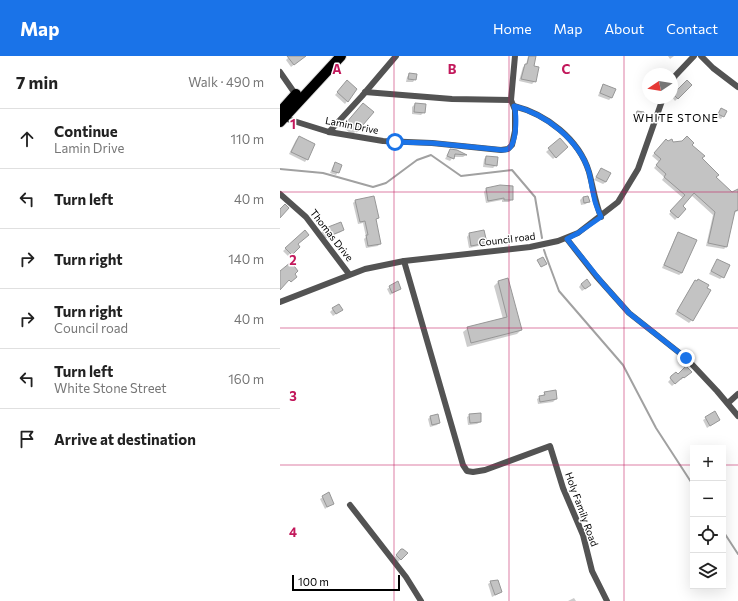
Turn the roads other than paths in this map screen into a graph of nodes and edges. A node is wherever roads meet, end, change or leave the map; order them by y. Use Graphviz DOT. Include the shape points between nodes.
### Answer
graph roads {
  1 [pos="332,56"];
  2 [pos="341,56"];
  3 [pos="396,56"];
  4 [pos="515,56"];
  5 [pos="694,56"];
  6 [pos="701,56"];
  7 [pos="280,72"];
  8 [pos="678,73"];
  9 [pos="738,87"];
  10 [pos="365,92"];
  11 [pos="296,95"];
  12 [pos="512,103"];
  13 [pos="661,104"];
  14 [pos="281,117"];
  15 [pos="329,132"];
  16 [pos="280,194"];
  17 [pos="601,217"];
  18 [pos="567,239"];
  19 [pos="404,261"];
  20 [pos="349,274"];
  21 [pos="280,302"];
  22 [pos="738,394"];
  23 [pos="728,403"];
  24 [pos="738,416"];
  25 [pos="350,505"];
  26 [pos="421,601"];
  27 [pos="606,601"];
  1 -- 11 [label="highway"];
  2 -- 14 [label="highway"];
  3 -- 10 [label="street"];
  4 -- 12 [label="street"];
  5 -- 8 [label="street"];
  6 -- 9 [label="street"];
  7 -- 11 [label="street"];
  10 -- 12 [label="street"];
  10 -- 15 [label="street"];
  11 -- 14 [label="highway"];
  12 -- 15 [label="street, Lamin Drive" via="516,120 515,131 512,145 502,150 383,141"];
  12 -- 17 [label="street" via="548,122 566,136 579,151 588,171"];
  13 -- 17 [label="street, Council road" via="638,169 618,202"];
  14 -- 15 [label="street, Lamin Drive"];
  16 -- 20 [label="street, Thomas Drive" via="306,217"];
  17 -- 18 [label="street, Council road"];
  18 -- 19 [label="street, Council road" via="530,247"];
  18 -- 23 [label="street" via="629,313 686,358"];
  19 -- 20 [label="street, Council road"];
  19 -- 27 [label="street, Holy Family Road" via="463,465 467,471 485,470 550,446 563,488 583,535 592,571"];
  20 -- 21 [label="street, Council road"];
  22 -- 23 [label="street"];
  23 -- 24 [label="street"];
  25 -- 26 [label="street" via="406,577"];
}
